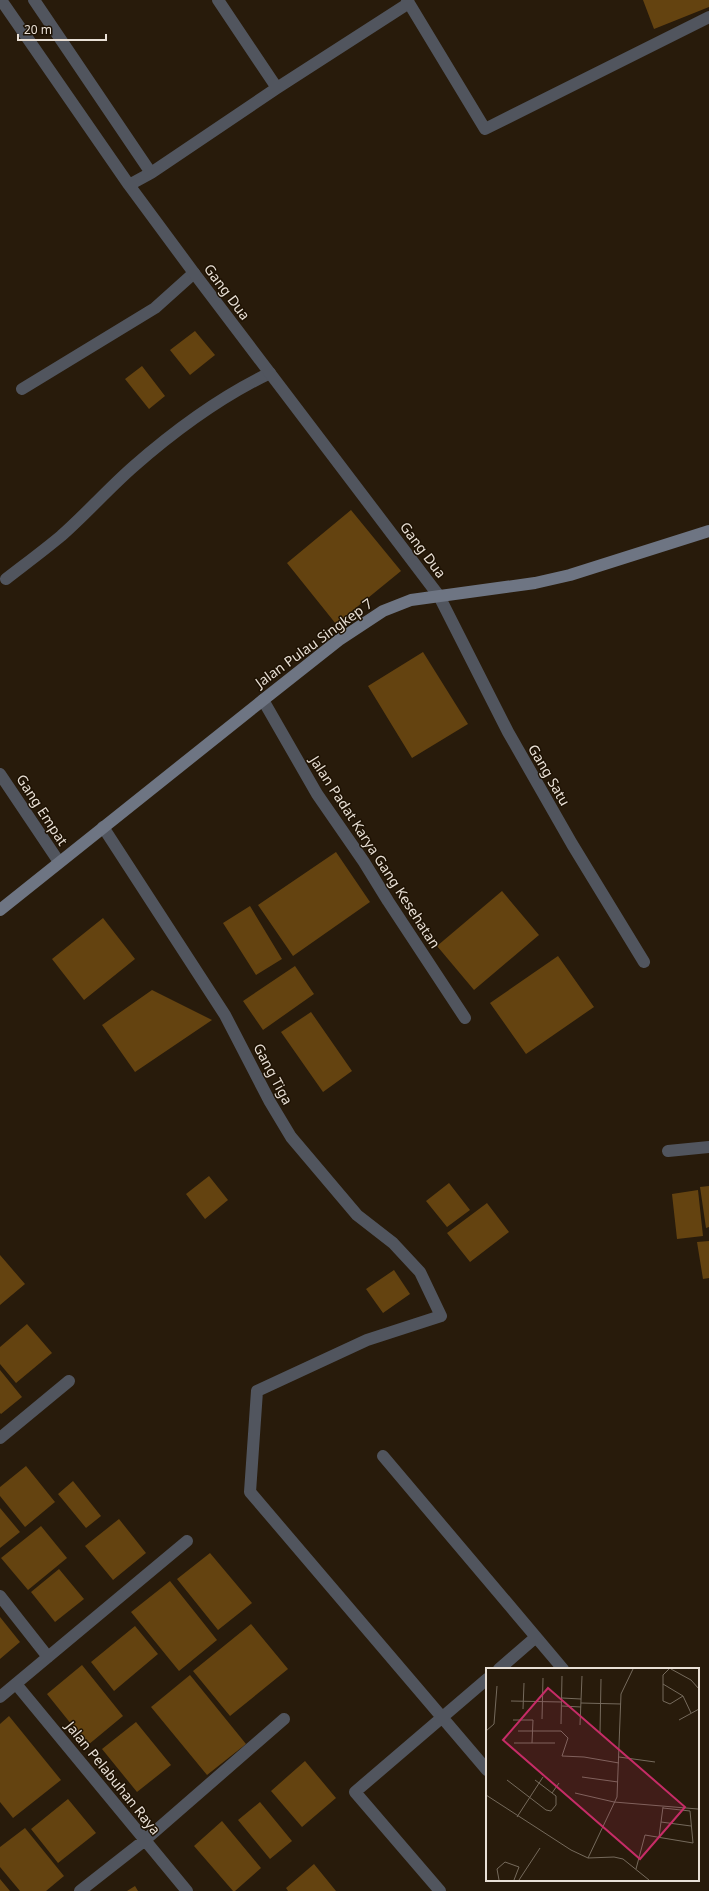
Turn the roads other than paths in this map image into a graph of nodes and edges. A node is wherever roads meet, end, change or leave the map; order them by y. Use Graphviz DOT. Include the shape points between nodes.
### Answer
graph roads {
  1 [pos="1,0"];
  2 [pos="34,0"];
  3 [pos="218,0"];
  4 [pos="408,2"];
  5 [pos="709,17"];
  6 [pos="277,88"];
  7 [pos="151,173"];
  8 [pos="129,185"];
  9 [pos="194,273"];
  10 [pos="270,373"];
  11 [pos="22,389"];
  12 [pos="709,531"];
  13 [pos="6,579"];
  14 [pos="439,596"];
  15 [pos="263,700"];
  16 [pos="0,774"];
  17 [pos="103,827"];
  18 [pos="58,862"];
  19 [pos="0,910"];
  20 [pos="644,962"];
  21 [pos="465,1018"];
  22 [pos="709,1147"];
  23 [pos="668,1151"];
  24 [pos="69,1381"];
  25 [pos="0,1438"];
  26 [pos="383,1456"];
  27 [pos="188,1541"];
  28 [pos="0,1596"];
  29 [pos="536,1637"];
  30 [pos="48,1657"];
  31 [pos="500,1668"];
  32 [pos="562,1668"];
  33 [pos="486,1680"];
  34 [pos="16,1684"];
  35 [pos="0,1697"];
  36 [pos="442,1718"];
  37 [pos="284,1719"];
  38 [pos="486,1769"];
  39 [pos="145,1840"];
  40 [pos="80,1891"];
  41 [pos="187,1891"];
  42 [pos="440,1891"];
  1 -- 8 [label="street, Gang Dua"];
  2 -- 7 [label="street"];
  3 -- 6 [label="street"];
  4 -- 5 [label="street" via="485,129"];
  4 -- 6 [label="street"];
  6 -- 7 [label="street"];
  7 -- 8 [label="street"];
  8 -- 9 [label="street, Gang Dua"];
  9 -- 10 [label="street, Gang Dua"];
  9 -- 11 [label="street" via="155,308"];
  10 -- 13 [label="street" via="241,387 175,433 133,467 60,536"];
  10 -- 14 [label="street, Gang Dua"];
  12 -- 14 [label="street, Jalan Pulau Singkep 7" via="570,575"];
  14 -- 15 [label="street, Jalan Pulau Singkep 7" via="411,600 383,611 339,640"];
  14 -- 20 [label="street, Gang Satu" via="508,732"];
  15 -- 17 [label="street, Jalan Pulau Singkep 7"];
  15 -- 21 [label="street, Jalan Padat Karya Gang Kesehatan" via="317,794"];
  16 -- 18 [label="street, Gang Empat"];
  17 -- 18 [label="street, Jalan Pulau Singkep 7"];
  17 -- 36 [label="street, Gang Tiga" via="225,1015 291,1137 357,1215 393,1243 420,1272 441,1316 367,1340 257,1391 250,1492"];
  18 -- 19 [label="street, Jalan Pulau Singkep 7"];
  22 -- 23 [label="street"];
  24 -- 25 [label="street"];
  26 -- 29 [label="street"];
  27 -- 30 [label="street"];
  28 -- 30 [label="street"];
  29 -- 31 [label="street"];
  29 -- 32 [label="street"];
  30 -- 34 [label="street"];
  33 -- 36 [label="street"];
  34 -- 35 [label="street"];
  34 -- 39 [label="street, Jalan Pelabuhan Raya"];
  36 -- 38 [label="street"];
  36 -- 42 [label="street" via="356,1792"];
  37 -- 39 [label="street"];
  39 -- 40 [label="street"];
  39 -- 41 [label="street, Jalan Pelabuhan Raya"];
}
